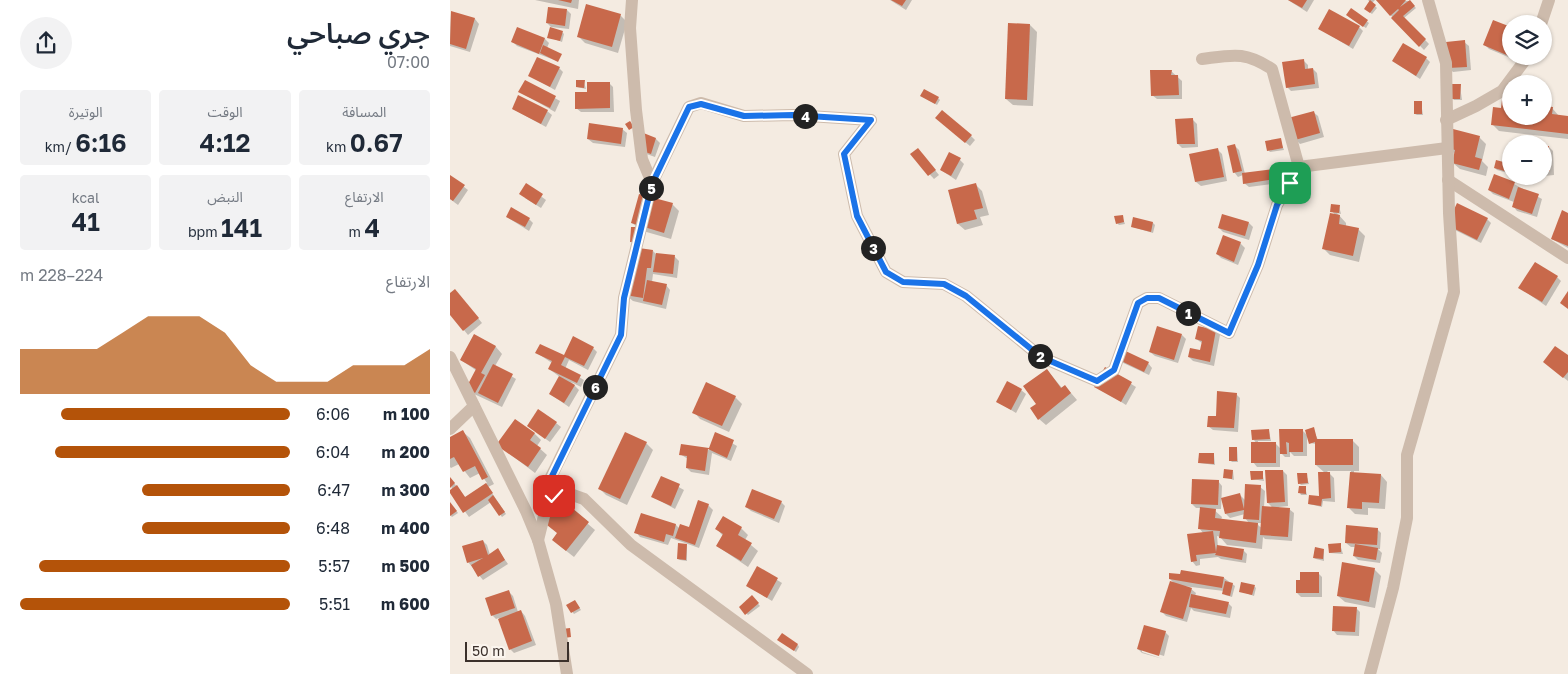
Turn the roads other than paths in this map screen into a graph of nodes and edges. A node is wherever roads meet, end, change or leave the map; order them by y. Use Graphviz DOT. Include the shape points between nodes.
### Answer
graph roads {
  1 [pos="632,0"];
  2 [pos="1428,0"];
  3 [pos="1549,0"];
  4 [pos="1544,15"];
  5 [pos="1202,59"];
  6 [pos="1521,65"];
  7 [pos="1446,120"];
  8 [pos="1447,148"];
  9 [pos="1299,167"];
  10 [pos="1448,180"];
  11 [pos="652,184"];
  12 [pos="1568,258"];
  13 [pos="450,357"];
  14 [pos="474,406"];
  15 [pos="450,429"];
  16 [pos="545,512"];
  17 [pos="538,540"];
  18 [pos="567,674"];
  19 [pos="807,674"];
  20 [pos="1370,674"];
  1 -- 11 [label="street" via="636,110 642,159"];
  2 -- 7 [label="street" via="1446,63"];
  3 -- 4 [label="street"];
  5 -- 9 [label="street" via="1239,54 1272,69"];
  6 -- 7 [label="street" via="1502,91"];
  7 -- 8 [label="street"];
  8 -- 9 [label="street"];
  8 -- 10 [label="street"];
  9 -- 11 [label="street" via="1277,205 1258,265 1229,333 1159,298 1147,298 1138,303 1114,370 1097,381 1041,357 966,296 944,284 903,282 886,272 857,216 844,154 871,120 793,115 744,116 701,104 689,107"];
  10 -- 12 [label="street"];
  10 -- 20 [label="street" via="1454,292 1407,455 1407,518 1393,588"];
  11 -- 16 [label="street" via="624,298 621,335 551,478"];
  13 -- 14 [label="street"];
  14 -- 15 [label="street"];
  14 -- 17 [label="street"];
  16 -- 17 [label="street"];
  16 -- 19 [label="street" via="554,496 570,494 584,499 631,545"];
  17 -- 18 [label="street" via="556,604"];
}
